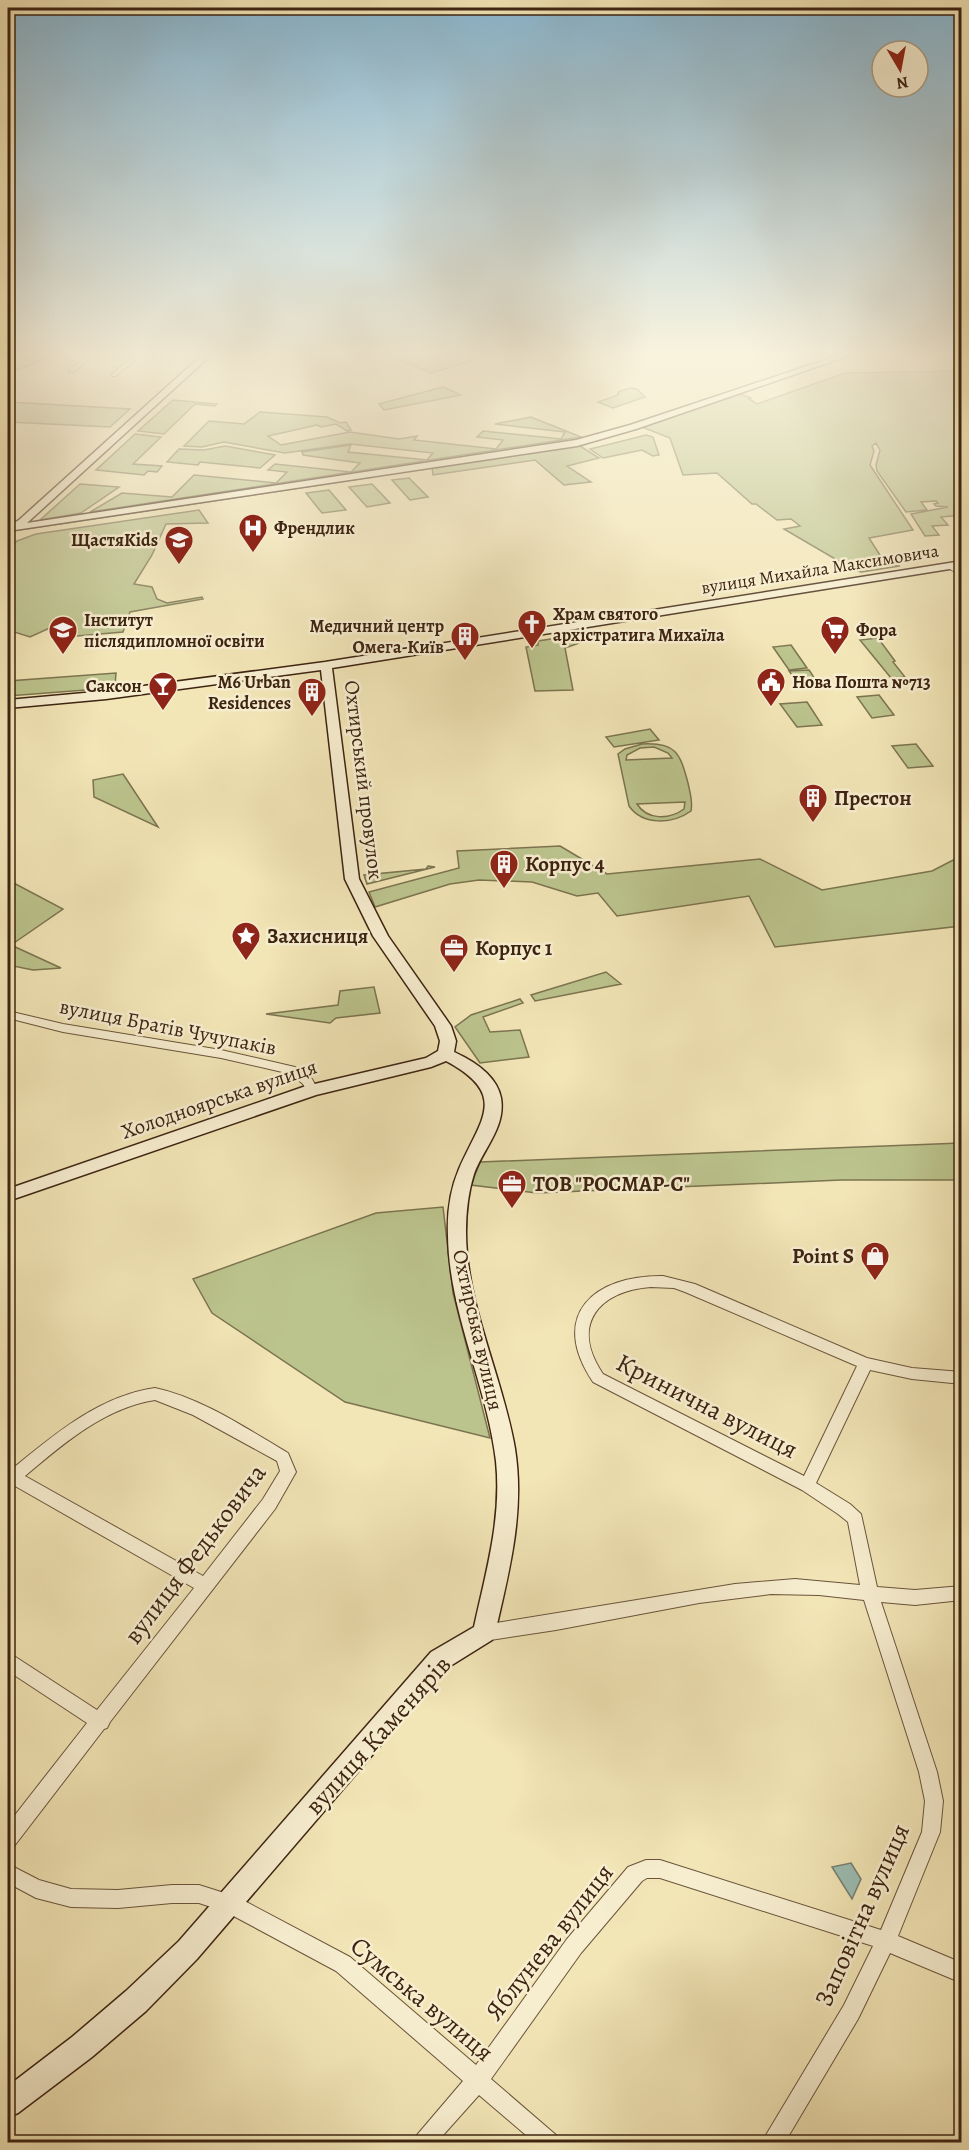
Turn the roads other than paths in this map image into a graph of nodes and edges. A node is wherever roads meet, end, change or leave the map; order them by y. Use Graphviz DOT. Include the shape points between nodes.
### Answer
graph roads {
  1 [pos="88,455"];
  2 [pos="96,455"];
  3 [pos="496,455"];
  4 [pos="9,530"];
  5 [pos="956,565"];
  6 [pos="962,574"];
  7 [pos="325,666"];
  8 [pos="8,704"];
  9 [pos="8,1015"];
  10 [pos="446,1054"];
  11 [pos="312,1090"];
  12 [pos="8,1195"];
  13 [pos="866,1363"];
  14 [pos="962,1378"];
  15 [pos="10,1475"];
  16 [pos="807,1485"];
  17 [pos="205,1586"];
  18 [pos="870,1593"];
  19 [pos="962,1593"];
  20 [pos="484,1633"];
  21 [pos="8,1662"];
  22 [pos="100,1722"];
  23 [pos="8,1838"];
  24 [pos="8,1873"];
  25 [pos="230,1904"];
  26 [pos="886,1941"];
  27 [pos="962,1973"];
  28 [pos="478,2080"];
  29 [pos="8,2103"];
  30 [pos="424,2142"];
  31 [pos="549,2142"];
  32 [pos="773,2142"];
  1 -- 4 [label="main road" via="12,523"];
  2 -- 4 [label="main road" via="23,522"];
  3 -- 4 [label="main road" via="417,468 401,475"];
  5 -- 6 [label="street"];
  5 -- 7 [label="main road, вулиця Михайла Максимовича"];
  7 -- 8 [label="main road, вулиця Михайла Максимовича"];
  7 -- 10 [label="main road, Охтирський провулок" via="352,879 360,902 443,1026 448,1041"];
  9 -- 11 [label="street, вулиця Братів Чучупаків" via="295,1071"];
  10 -- 11 [label="main road, Холодноярська вулиця" via="431,1062"];
  10 -- 20 [label="main road, Охтирська вулиця" via="471,1068 484,1083 492,1094 494,1111 493,1121 465,1178 456,1224 461,1267 493,1392 506,1464 507,1512 502,1551"];
  11 -- 12 [label="main road, Холодноярська вулиця"];
  13 -- 14 [label="street, Кринична вулиця"];
  13 -- 16 [label="street"];
  13 -- 16 [label="street, Кринична вулиця" via="677,1283 623,1286 597,1300 585,1317 582,1348 598,1378"];
  15 -- 17 [label="street"];
  15 -- 17 [label="street, вулиця Федьковича" via="115,1404 156,1394 182,1403 284,1457 288,1472 269,1504"];
  16 -- 18 [label="street, Кринична вулиця" via="855,1519"];
  17 -- 22 [label="street, вулиця Федьковича"];
  18 -- 19 [label="street, вулиця Каменярів" via="909,1598"];
  18 -- 20 [label="street, вулиця Каменярів" via="774,1587 683,1596 538,1627"];
  18 -- 26 [label="street, Заповітна вулиця" via="934,1801 932,1832"];
  20 -- 25 [label="main road, вулиця Каменярів" via="439,1660"];
  21 -- 22 [label="street"];
  22 -- 23 [label="street, вулиця Федьковича"];
  24 -- 25 [label="street, Сумська вулиця" via="36,1889 71,1898 199,1894"];
  25 -- 28 [label="street, Сумська вулиця" via="343,1964"];
  25 -- 29 [label="main road, вулиця Каменярів" via="136,2001"];
  26 -- 27 [label="street, Яблунева вулиця"];
  26 -- 28 [label="street, Яблунева вулиця" via="660,1869 646,1869 635,1874 574,1946"];
  26 -- 32 [label="street, Заповітна вулиця" via="851,2012"];
  28 -- 30 [label="street, Яблунева вулиця"];
  28 -- 31 [label="street, Сумська вулиця"];
}
